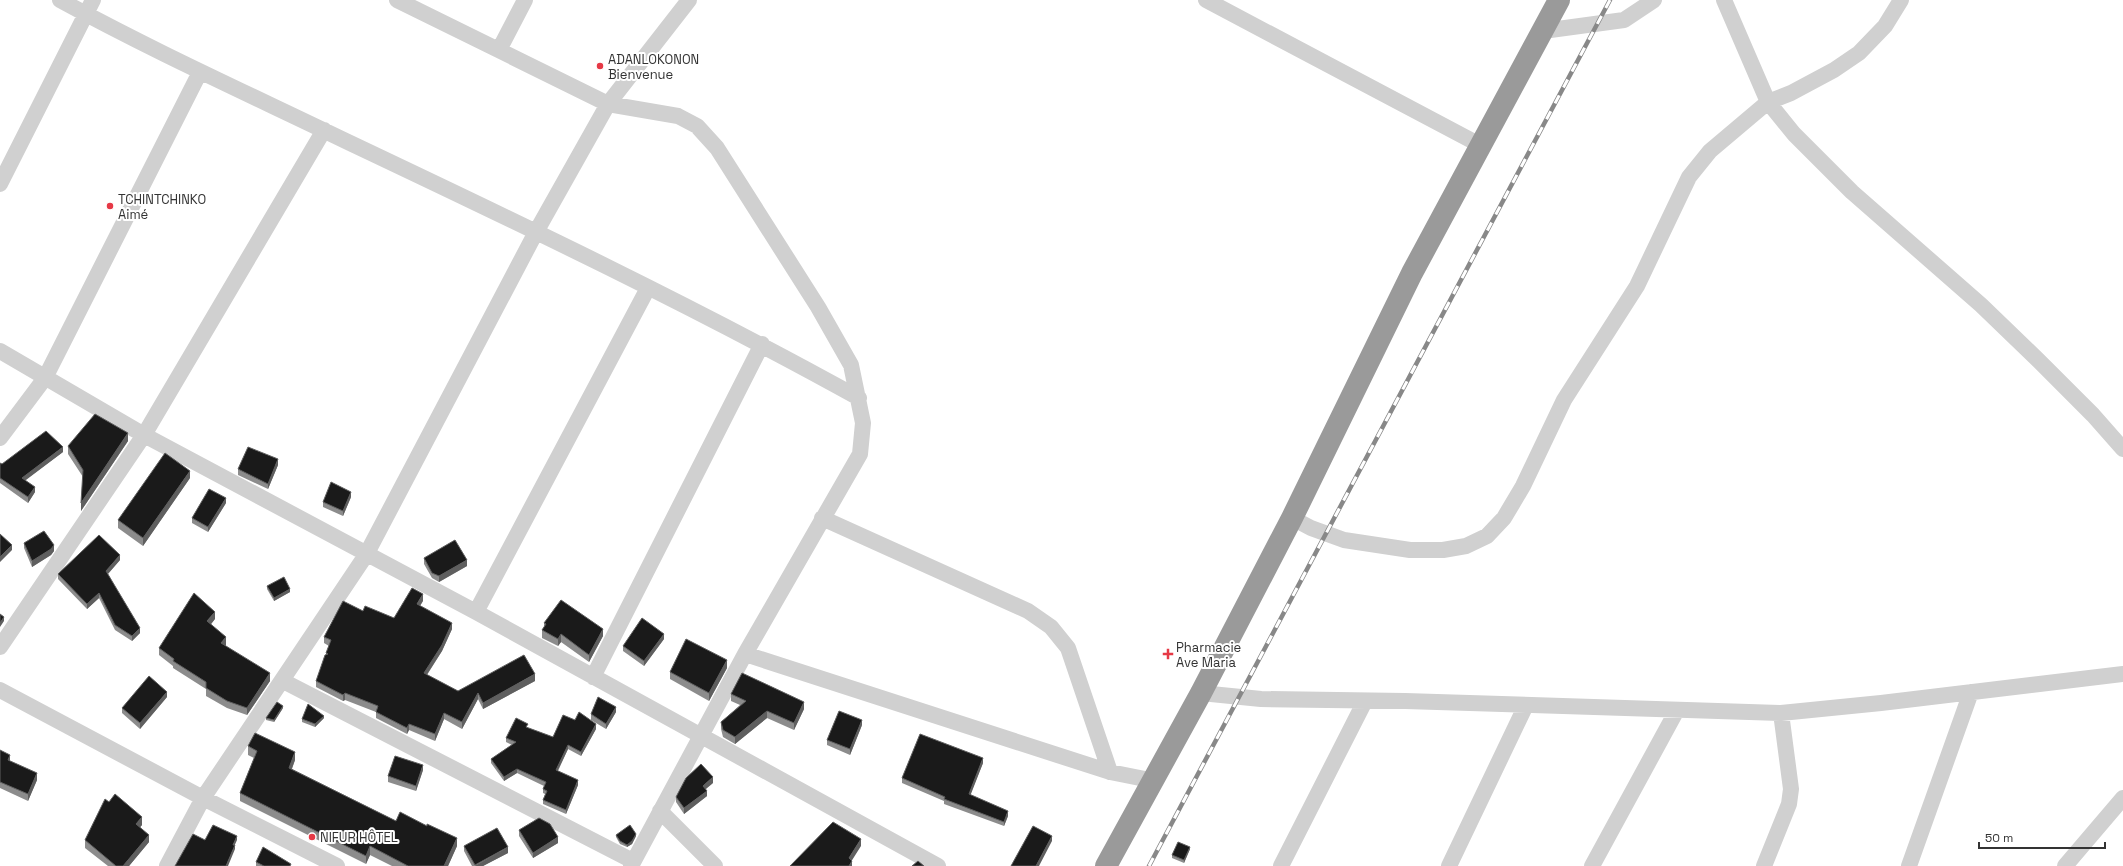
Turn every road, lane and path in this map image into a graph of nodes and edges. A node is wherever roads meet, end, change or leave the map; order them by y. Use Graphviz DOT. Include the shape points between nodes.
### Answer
graph roads {
  1 [pos="60,0"];
  2 [pos="397,0"];
  3 [pos="525,0"];
  4 [pos="689,0"];
  5 [pos="1206,0"];
  6 [pos="1559,0"];
  7 [pos="1654,0"];
  8 [pos="1724,0"];
  9 [pos="1901,0"];
  10 [pos="89,7"];
  11 [pos="1543,31"];
  12 [pos="499,50"];
  13 [pos="200,72"];
  14 [pos="1768,102"];
  15 [pos="608,104"];
  16 [pos="324,130"];
  17 [pos="1480,145"];
  18 [pos="0,184"];
  19 [pos="536,232"];
  20 [pos="648,288"];
  21 [pos="762,344"];
  22 [pos="0,350"];
  23 [pos="45,378"];
  24 [pos="859,398"];
  25 [pos="144,435"];
  26 [pos="0,438"];
  27 [pos="2123,449"];
  28 [pos="822,518"];
  29 [pos="1292,518"];
  30 [pos="366,555"];
  31 [pos="476,612"];
  32 [pos="0,647"];
  33 [pos="745,654"];
  34 [pos="2123,674"];
  35 [pos="593,677"];
  36 [pos="283,681"];
  37 [pos="0,690"];
  38 [pos="1972,692"];
  39 [pos="1201,693"];
  40 [pos="1365,701"];
  41 [pos="1526,705"];
  42 [pos="1677,710"];
  43 [pos="1781,713"];
  44 [pos="700,736"];
  45 [pos="1110,772"];
  46 [pos="1155,781"];
  47 [pos="203,798"];
  48 [pos="2123,798"];
  49 [pos="660,811"];
  50 [pos="632,864"];
  51 [pos="167,866"];
  52 [pos="337,866"];
  53 [pos="715,866"];
  54 [pos="938,866"];
  55 [pos="1106,866"];
  56 [pos="1280,866"];
  57 [pos="1449,866"];
  58 [pos="1592,866"];
  59 [pos="1764,866"];
  60 [pos="1909,866"];
  61 [pos="2065,866"];
  1 -- 10 [label="street"];
  2 -- 12 [label="street"];
  3 -- 12 [label="street"];
  4 -- 15 [label="street"];
  5 -- 17 [label="street"];
  6 -- 11 [label="highway"];
  7 -- 11 [label="street" via="1624,20"];
  8 -- 14 [label="street"];
  9 -- 14 [label="street" via="1885,26 1859,53 1834,70"];
  10 -- 13 [label="street"];
  10 -- 18 [label="street"];
  11 -- 17 [label="highway"];
  12 -- 15 [label="street"];
  13 -- 16 [label="street"];
  13 -- 23 [label="street"];
  14 -- 27 [label="street" via="1794,134 1852,192 1981,305 2093,415"];
  14 -- 29 [label="street" via="1710,151 1689,178 1637,286 1564,400 1523,486 1504,518 1487,536 1459,548 1410,550 1344,540"];
  15 -- 19 [label="street"];
  15 -- 24 [label="street" via="678,116 697,126 717,148 851,365"];
  16 -- 19 [label="street"];
  16 -- 25 [label="street"];
  17 -- 29 [label="highway" via="1412,273"];
  19 -- 20 [label="street"];
  19 -- 30 [label="street"];
  20 -- 21 [label="street"];
  20 -- 31 [label="street"];
  21 -- 24 [label="street"];
  21 -- 35 [label="street"];
  22 -- 23 [label="street"];
  23 -- 25 [label="street"];
  23 -- 26 [label="street"];
  24 -- 28 [label="street" via="863,423 860,454"];
  25 -- 30 [label="street"];
  25 -- 32 [label="street"];
  28 -- 33 [label="street"];
  28 -- 45 [label="street" via="1028,611 1051,627 1068,648"];
  29 -- 39 [label="highway"];
  30 -- 31 [label="street"];
  30 -- 36 [label="street"];
  31 -- 35 [label="street"];
  33 -- 44 [label="street"];
  33 -- 45 [label="street"];
  34 -- 38 [label="street"];
  35 -- 44 [label="street"];
  36 -- 47 [label="street"];
  36 -- 50 [label="street"];
  37 -- 47 [label="street"];
  38 -- 43 [label="street"];
  38 -- 60 [label="street"];
  39 -- 40 [label="street" via="1262,699"];
  39 -- 46 [label="highway"];
  40 -- 41 [label="street"];
  40 -- 56 [label="street"];
  41 -- 42 [label="street"];
  41 -- 57 [label="street"];
  42 -- 43 [label="street"];
  42 -- 58 [label="street"];
  43 -- 59 [label="street" via="1791,789 1789,804"];
  44 -- 49 [label="street"];
  44 -- 54 [label="street"];
  45 -- 46 [label="street"];
  46 -- 55 [label="highway"];
  47 -- 51 [label="street"];
  47 -- 52 [label="street"];
  48 -- 61 [label="street"];
  49 -- 50 [label="street"];
  49 -- 53 [label="street"];
}
